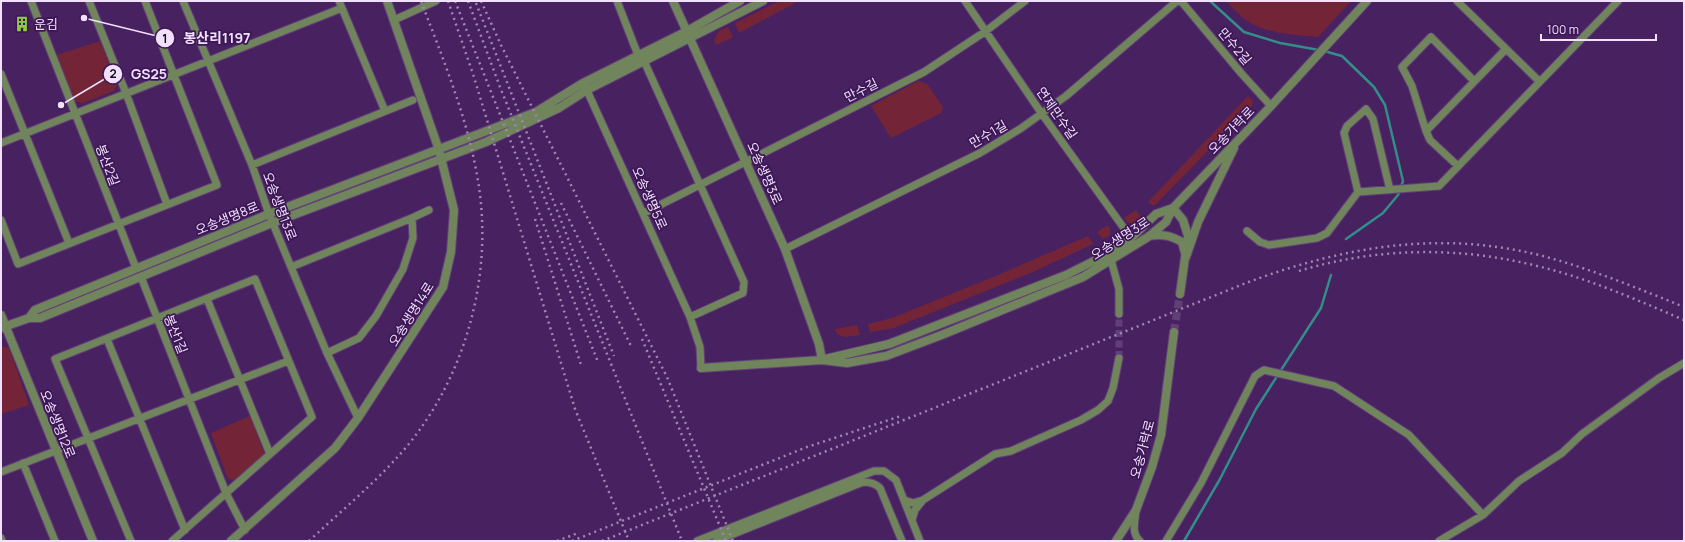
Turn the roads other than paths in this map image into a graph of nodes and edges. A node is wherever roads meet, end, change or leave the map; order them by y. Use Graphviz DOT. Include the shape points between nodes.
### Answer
graph roads {
  1 [pos="31,1"];
  2 [pos="89,1"];
  3 [pos="145,1"];
  4 [pos="183,1"];
  5 [pos="339,1"];
  6 [pos="387,1"];
  7 [pos="436,1"];
  8 [pos="617,1"];
  9 [pos="673,1"];
  10 [pos="740,1"];
  11 [pos="762,1"];
  12 [pos="964,1"];
  13 [pos="1025,1"];
  14 [pos="1177,1"];
  15 [pos="1181,1"];
  16 [pos="1367,1"];
  17 [pos="1457,1"];
  18 [pos="1618,1"];
  19 [pos="342,8"];
  20 [pos="394,20"];
  21 [pos="986,31"];
  22 [pos="688,35"];
  23 [pos="1506,49"];
  24 [pos="641,58"];
  25 [pos="207,61"];
  26 [pos="1,74"];
  27 [pos="173,74"];
  28 [pos="1474,81"];
  29 [pos="1539,81"];
  30 [pos="585,86"];
  31 [pos="126,93"];
  32 [pos="413,100"];
  33 [pos="1272,106"];
  34 [pos="385,111"];
  35 [pos="76,113"];
  36 [pos="1042,114"];
  37 [pos="1426,131"];
  38 [pos="25,133"];
  39 [pos="1238,140"];
  40 [pos="1,143"];
  41 [pos="439,150"];
  42 [pos="441,159"];
  43 [pos="746,161"];
  44 [pos="252,165"];
  45 [pos="1458,166"];
  46 [pos="700,185"];
  47 [pos="1392,190"];
  48 [pos="1358,192"];
  49 [pos="167,204"];
  50 [pos="1173,208"];
  51 [pos="429,210"];
  52 [pos="644,213"];
  53 [pos="269,214"];
  54 [pos="412,218"];
  55 [pos="1,220"];
  56 [pos="272,222"];
  57 [pos="118,225"];
  58 [pos="1248,231"];
  59 [pos="1148,236"];
  60 [pos="1131,238"];
  61 [pos="69,243"];
  62 [pos="785,249"];
  63 [pos="1186,257"];
  64 [pos="1111,260"];
  65 [pos="290,267"];
  66 [pos="136,268"];
  67 [pos="141,277"];
  68 [pos="1180,294"];
  69 [pos="207,298"];
  70 [pos="1119,314"];
  71 [pos="1,315"];
  72 [pos="29,318"];
  73 [pos="157,318"];
  74 [pos="690,318"];
  75 [pos="3,327"];
  76 [pos="1174,332"];
  77 [pos="107,338"];
  78 [pos="327,353"];
  79 [pos="1119,358"];
  80 [pos="822,360"];
  81 [pos="288,361"];
  82 [pos="1684,363"];
  83 [pos="701,368"];
  84 [pos="240,380"];
  85 [pos="189,399"];
  86 [pos="140,418"];
  87 [pos="358,418"];
  88 [pos="89,438"];
  89 [pos="56,451"];
  90 [pos="270,454"];
  91 [pos="23,463"];
  92 [pos="1,472"];
  93 [pos="226,493"];
  94 [pos="904,500"];
  95 [pos="923,500"];
  96 [pos="1136,510"];
  97 [pos="1483,514"];
  98 [pos="912,520"];
  99 [pos="185,530"];
  100 [pos="245,530"];
  101 [pos="1,538"];
  102 [pos="2,541"];
  103 [pos="55,541"];
  104 [pos="93,541"];
  105 [pos="131,541"];
  106 [pos="172,541"];
  107 [pos="231,541"];
  108 [pos="697,541"];
  109 [pos="716,541"];
  110 [pos="902,541"];
  111 [pos="920,541"];
  112 [pos="1116,541"];
  113 [pos="1140,541"];
  114 [pos="1166,541"];
  115 [pos="1439,541"];
  1 -- 35 [label="street, 봉산2길"];
  2 -- 31 [label="street"];
  3 -- 27 [label="street"];
  4 -- 25 [label="street, 오송생명13로"];
  5 -- 19 [label="street"];
  6 -- 20 [label="street, 오송생명14로"];
  7 -- 20 [label="street"];
  8 -- 24 [label="street"];
  9 -- 22 [label="street, 오송생명3로"];
  10 -- 22 [label="street"];
  11 -- 22 [label="street"];
  12 -- 21 [label="street, 연제만수길"];
  13 -- 21 [label="street, 만수길"];
  14 -- 36 [label="street, 만수1길"];
  15 -- 33 [label="street, 만수2길" via="1241,74"];
  16 -- 33 [label="street, 오송가락로"];
  17 -- 23 [label="street"];
  18 -- 29 [label="street"];
  19 -- 25 [label="street"];
  19 -- 34 [label="street"];
  20 -- 41 [label="street, 오송생명14로"];
  21 -- 36 [label="street, 연제만수길"];
  21 -- 43 [label="street, 만수길" via="924,72"];
  22 -- 24 [label="street"];
  22 -- 43 [label="street, 오송생명3로"];
  23 -- 28 [label="street"];
  23 -- 29 [label="street"];
  24 -- 30 [label="street"];
  24 -- 46 [label="street"];
  25 -- 27 [label="street"];
  25 -- 44 [label="street, 오송생명13로"];
  26 -- 38 [label="street"];
  27 -- 31 [label="street"];
  27 -- 49 [label="street" via="217,185"];
  28 -- 37 [label="street"];
  28 -- 37 [label="street" via="1431,37 1402,67 1412,86"];
  29 -- 45 [label="street"];
  30 -- 41 [label="street, 오송생명8로" via="536,112"];
  30 -- 42 [label="street, 오송생명8로" via="559,108 486,142"];
  30 -- 52 [label="street, 오송생명5로"];
  31 -- 35 [label="street"];
  31 -- 49 [label="street"];
  32 -- 34 [label="street"];
  33 -- 39 [label="street, 오송가락로"];
  34 -- 44 [label="street"];
  35 -- 38 [label="street"];
  35 -- 57 [label="street, 봉산2길"];
  36 -- 60 [label="street, 연제만수길"];
  36 -- 62 [label="street, 만수1길" via="980,153"];
  37 -- 45 [label="street" via="1430,140"];
  38 -- 40 [label="street"];
  38 -- 61 [label="street"];
  39 -- 50 [label="street, 오송가락로"];
  39 -- 63 [label="street" via="1216,181"];
  41 -- 42 [label="street, 오송생명14로"];
  41 -- 53 [label="street, 오송생명8로"];
  42 -- 56 [label="street, 오송생명8로"];
  42 -- 87 [label="street, 오송생명14로" via="454,210 451,252 443,287"];
  43 -- 46 [label="street, 만수길"];
  43 -- 62 [label="street, 오송생명3로"];
  44 -- 53 [label="street, 오송생명13로"];
  45 -- 47 [label="street" via="1439,186"];
  46 -- 52 [label="street, 만수길"];
  46 -- 74 [label="street" via="744,282 742,293"];
  47 -- 48 [label="street"];
  47 -- 48 [label="street" via="1373,119 1366,109 1347,126 1344,133"];
  48 -- 58 [label="street" via="1327,234 1317,238 1269,245 1260,242"];
  49 -- 57 [label="street"];
  50 -- 59 [label="street, 오송생명3로" via="1166,222"];
  50 -- 60 [label="street, 오송생명3로" via="1156,214"];
  50 -- 63 [label="street" via="1183,220 1188,236"];
  51 -- 54 [label="street"];
  52 -- 74 [label="street, 오송생명5로"];
  53 -- 56 [label="street, 오송생명13로"];
  53 -- 66 [label="street, 오송생명8로"];
  54 -- 65 [label="street"];
  54 -- 78 [label="street" via="412,238 403,269 376,316 359,338"];
  55 -- 61 [label="street" via="18,264"];
  56 -- 65 [label="street, 오송생명13로"];
  56 -- 67 [label="street, 오송생명8로"];
  57 -- 61 [label="street"];
  57 -- 66 [label="street, 봉산2길"];
  59 -- 63 [label="street" via="1173,237 1182,242"];
  59 -- 64 [label="street, 오송생명3로"];
  60 -- 80 [label="street, 오송생명3로" via="1102,257 1066,275 943,325 889,344"];
  62 -- 80 [label="street, 오송생명3로" via="819,344"];
  63 -- 68 [label="street"];
  64 -- 70 [label="street" via="1119,289"];
  64 -- 80 [label="street, 오송생명3로" via="1083,277 886,356 847,363"];
  65 -- 78 [label="street, 오송생명13로"];
  66 -- 72 [label="street, 오송생명8로" via="35,310"];
  67 -- 72 [label="street, 오송생명8로" via="40,318"];
  67 -- 73 [label="street, 봉산1길"];
  69 -- 73 [label="street"];
  69 -- 81 [label="street" via="255,279"];
  69 -- 84 [label="street"];
  71 -- 75 [label="street, 오송생명12로"];
  72 -- 75 [label="street, 오송생명8로"];
  73 -- 77 [label="street"];
  73 -- 85 [label="street, 봉산1길"];
  74 -- 83 [label="street, 오송생명5로" via="700,347"];
  75 -- 89 [label="street, 오송생명12로"];
  76 -- 96 [label="street, 오송가락로" via="1161,435"];
  77 -- 86 [label="street"];
  77 -- 88 [label="street" via="56,359"];
  78 -- 87 [label="street, 오송생명13로"];
  79 -- 95 [label="street" via="1113,388 1108,400 1098,410 1018,448 995,454"];
  80 -- 83 [label="street, 오송생명5로"];
  81 -- 84 [label="street"];
  81 -- 90 [label="street" via="312,417"];
  82 -- 97 [label="street" via="1659,378 1582,434 1562,453 1519,481"];
  84 -- 85 [label="street"];
  84 -- 90 [label="street"];
  85 -- 86 [label="street"];
  85 -- 93 [label="street, 봉산1길"];
  86 -- 88 [label="street"];
  86 -- 99 [label="street"];
  87 -- 100 [label="street, 오송생명14로" via="335,448"];
  88 -- 89 [label="street"];
  88 -- 105 [label="street"];
  89 -- 91 [label="street"];
  89 -- 104 [label="street, 오송생명12로"];
  90 -- 93 [label="street"];
  91 -- 92 [label="street"];
  91 -- 103 [label="street"];
  93 -- 99 [label="street"];
  93 -- 100 [label="street, 봉산1길"];
  94 -- 95 [label="street" via="913,503"];
  94 -- 98 [label="street"];
  94 -- 108 [label="street" via="891,474 874,471"];
  95 -- 98 [label="street" via="915,510"];
  96 -- 112 [label="street, 오송가락로"];
  96 -- 113 [label="street" via="1135,537"];
  97 -- 114 [label="street" via="1409,435 1334,386 1264,370 1256,376 1201,483"];
  97 -- 115 [label="street"];
  98 -- 111 [label="street"];
  99 -- 106 [label="street"];
  100 -- 107 [label="street, 오송생명14로"];
  101 -- 102 [label="street"];
  109 -- 110 [label="street" via="862,482 873,483 880,488"];
}
